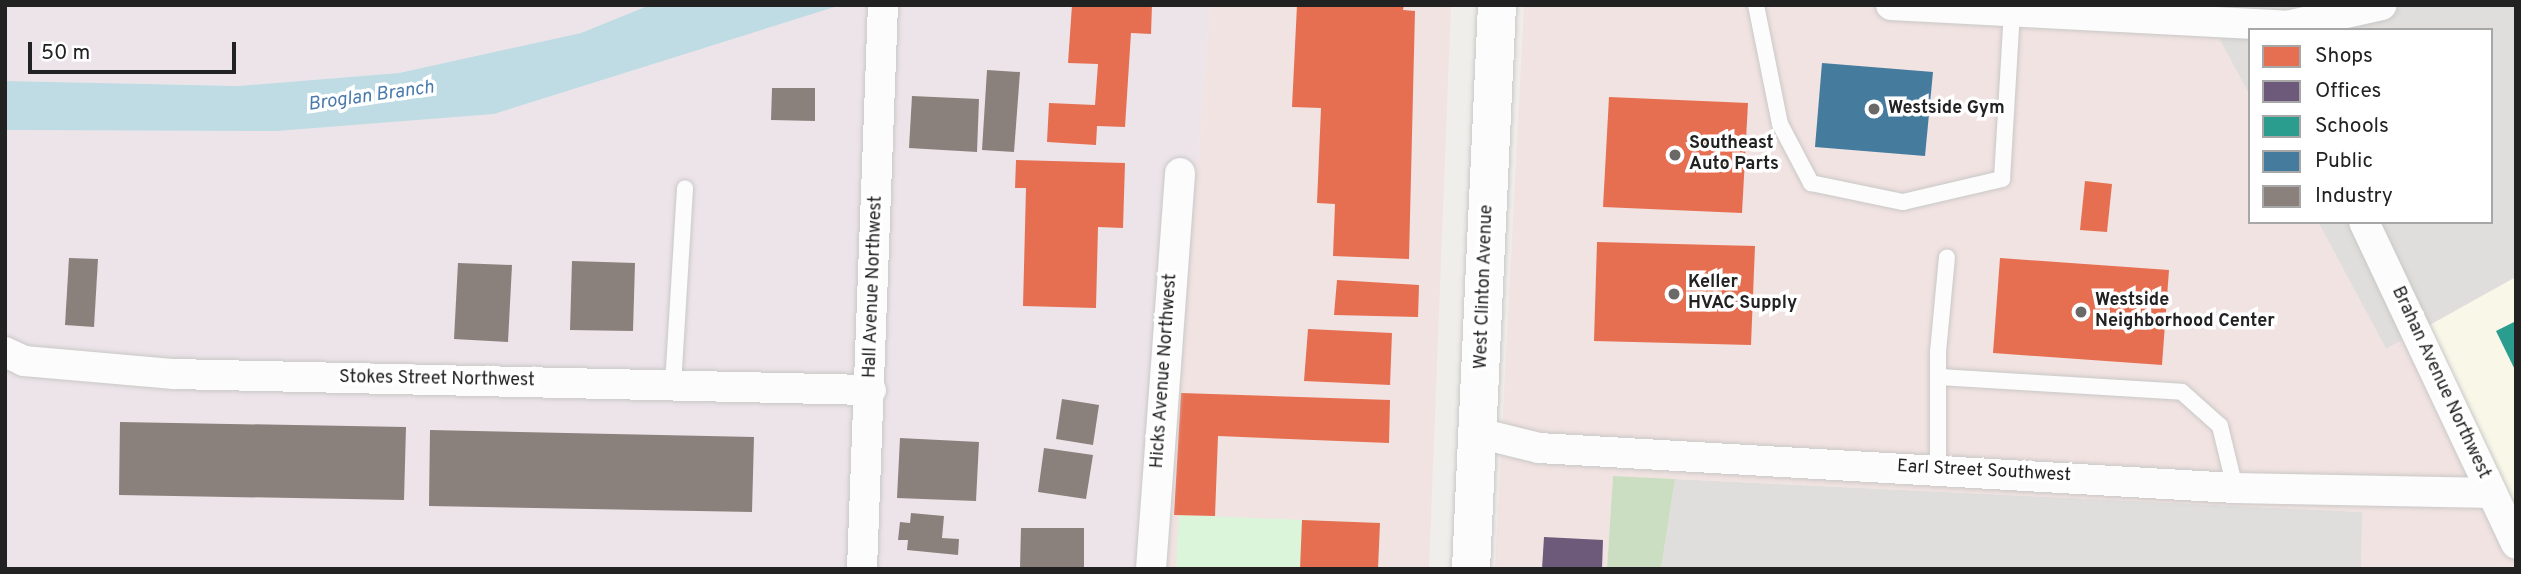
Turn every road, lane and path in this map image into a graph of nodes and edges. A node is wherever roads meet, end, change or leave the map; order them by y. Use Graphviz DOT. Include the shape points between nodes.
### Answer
graph roads {
  1 [pos="1497,5"];
  2 [pos="1756,5"];
  3 [pos="1891,5"];
  4 [pos="2382,5"];
  5 [pos="883,8"];
  6 [pos="2123,12"];
  7 [pos="2012,13"];
  8 [pos="2287,20"];
  9 [pos="1180,173"];
  10 [pos="685,188"];
  11 [pos="2365,224"];
  12 [pos="1947,257"];
  13 [pos="5,352"];
  14 [pos="1939,377"];
  15 [pos="673,385"];
  16 [pos="871,390"];
  17 [pos="1478,433"];
  18 [pos="1938,468"];
  19 [pos="2235,488"];
  20 [pos="2491,493"];
  21 [pos="2516,544"];
  22 [pos="862,569"];
  23 [pos="1152,569"];
  24 [pos="1471,569"];
  1 -- 17 [label="street, West Clinton Avenue"];
  2 -- 7 [label="lane" via="1780,124 1811,183 1903,202 2002,178"];
  3 -- 7 [label="street"];
  4 -- 8 [label="street"];
  5 -- 16 [label="street, Hall Avenue Northwest"];
  6 -- 7 [label="street"];
  6 -- 8 [label="street"];
  9 -- 23 [label="street, Hicks Avenue Northwest"];
  10 -- 15 [label="lane"];
  11 -- 20 [label="street, Brahan Avenue Northwest"];
  12 -- 14 [label="lane"];
  13 -- 15 [label="street, Stokes Street Northwest" via="24,361 174,374"];
  14 -- 18 [label="lane"];
  14 -- 19 [label="lane" via="2182,392 2220,426"];
  15 -- 16 [label="street, Stokes Street Northwest"];
  16 -- 22 [label="street, Hall Avenue Northwest"];
  17 -- 18 [label="street, Earl Street Southwest" via="1539,448"];
  17 -- 24 [label="street, West Clinton Avenue"];
  18 -- 19 [label="street, Earl Street Southwest"];
  19 -- 20 [label="street, Earl Street Southwest"];
  20 -- 21 [label="street, Brahan Avenue Northwest"];
}
